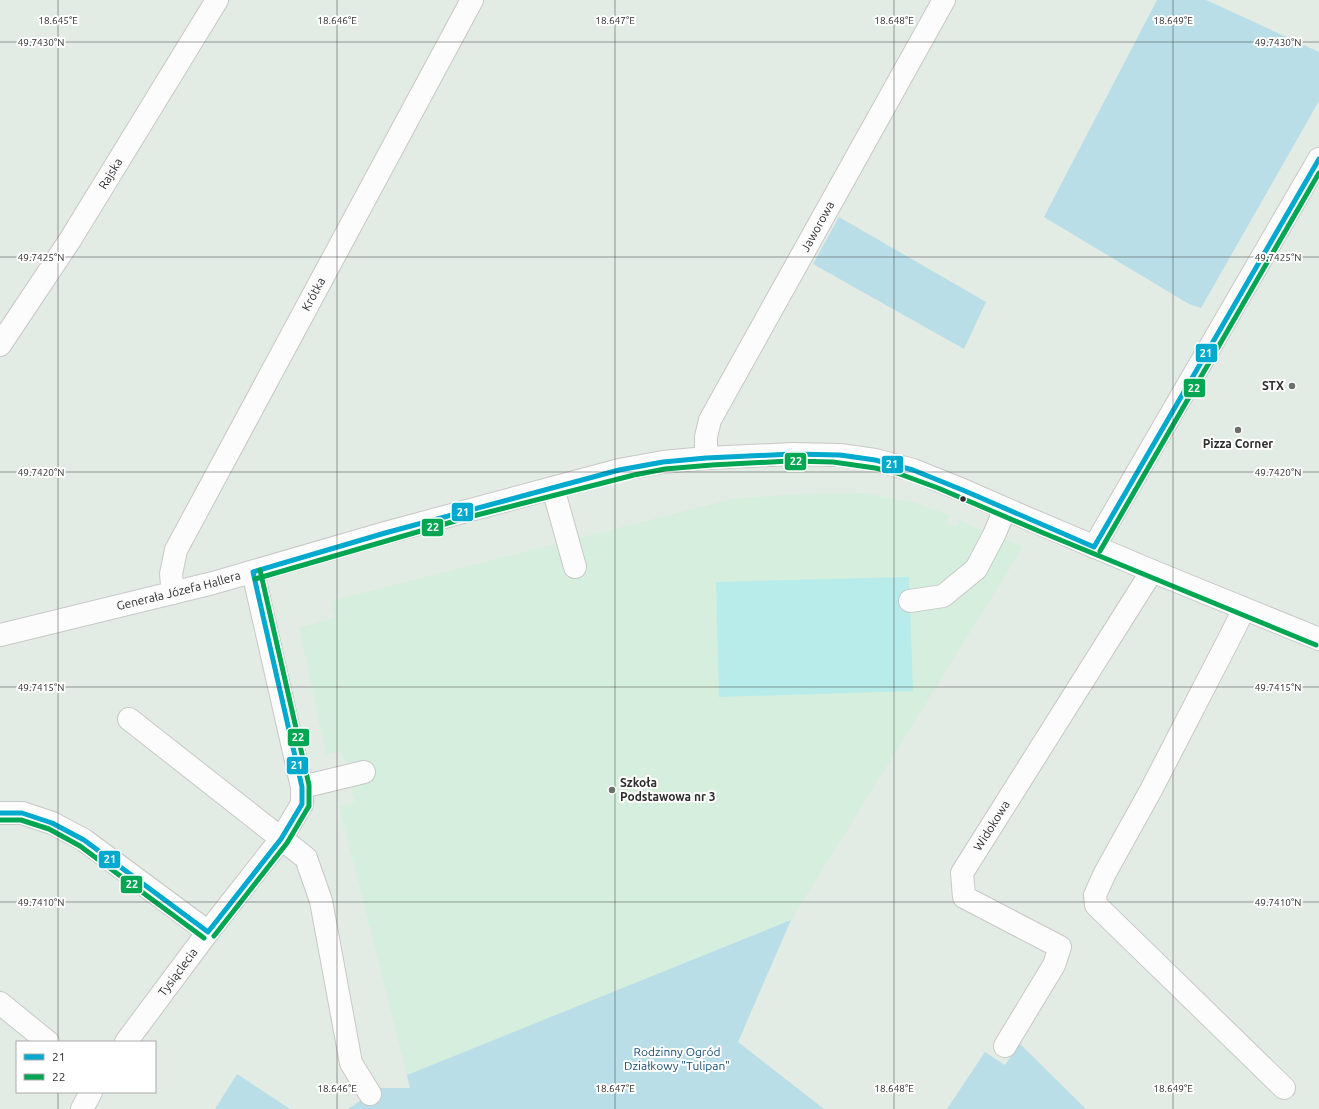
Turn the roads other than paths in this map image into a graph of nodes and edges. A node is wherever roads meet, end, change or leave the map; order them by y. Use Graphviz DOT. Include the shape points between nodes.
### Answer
graph roads {
  1 [pos="217,0"];
  2 [pos="472,0"];
  3 [pos="944,0"];
  4 [pos="1319,159"];
  5 [pos="0,345"];
  6 [pos="706,458"];
  7 [pos="553,488"];
  8 [pos="1005,509"];
  9 [pos="1094,547"];
  10 [pos="575,567"];
  11 [pos="1152,571"];
  12 [pos="253,572"];
  13 [pos="173,593"];
  14 [pos="910,601"];
  15 [pos="1244,608"];
  16 [pos="0,635"];
  17 [pos="1319,639"];
  18 [pos="129,719"];
  19 [pos="364,772"];
  20 [pos="302,787"];
  21 [pos="0,813"];
  22 [pos="281,839"];
  23 [pos="208,932"];
  24 [pos="0,1003"];
  25 [pos="47,1041"];
  26 [pos="127,1041"];
  27 [pos="1005,1046"];
  28 [pos="1284,1088"];
  29 [pos="90,1093"];
  30 [pos="370,1094"];
  31 [pos="82,1109"];
  1 -- 5 [label="street, Rajska" via="70,240"];
  2 -- 13 [label="street, Krótka" via="176,550 171,574"];
  3 -- 6 [label="street, Jaworowa" via="710,420 706,437"];
  4 -- 9 [label="street"];
  6 -- 7 [label="street, Generała Józefa Hallera" via="619,470"];
  6 -- 8 [label="street, Generała Józefa Hallera" via="792,454 840,455 875,460 913,470"];
  7 -- 10 [label="street"];
  7 -- 12 [label="street, Generała Józefa Hallera" via="384,533"];
  8 -- 9 [label="street, Generała Józefa Hallera"];
  8 -- 14 [label="street" via="976,569 943,596"];
  9 -- 11 [label="street, Generała Józefa Hallera"];
  11 -- 15 [label="street, Generała Józefa Hallera"];
  11 -- 27 [label="street, Widokowa" via="962,873 964,897 1060,947 1054,965"];
  12 -- 13 [label="street, Generała Józefa Hallera"];
  12 -- 20 [label="street, Tysiąclecia"];
  13 -- 16 [label="street, Generała Józefa Hallera"];
  15 -- 17 [label="street, Generała Józefa Hallera"];
  15 -- 28 [label="street" via="1095,895 1096,905"];
  18 -- 22 [label="street"];
  19 -- 20 [label="street"];
  20 -- 22 [label="street, Tysiąclecia" via="302,804"];
  21 -- 23 [label="street" via="22,813 52,823 84,840"];
  22 -- 23 [label="street, Tysiąclecia"];
  22 -- 30 [label="street" via="306,858 319,894 351,1063"];
  23 -- 26 [label="street, Tysiąclecia"];
  24 -- 25 [label="street"];
  29 -- 31 [label="street"];
}
